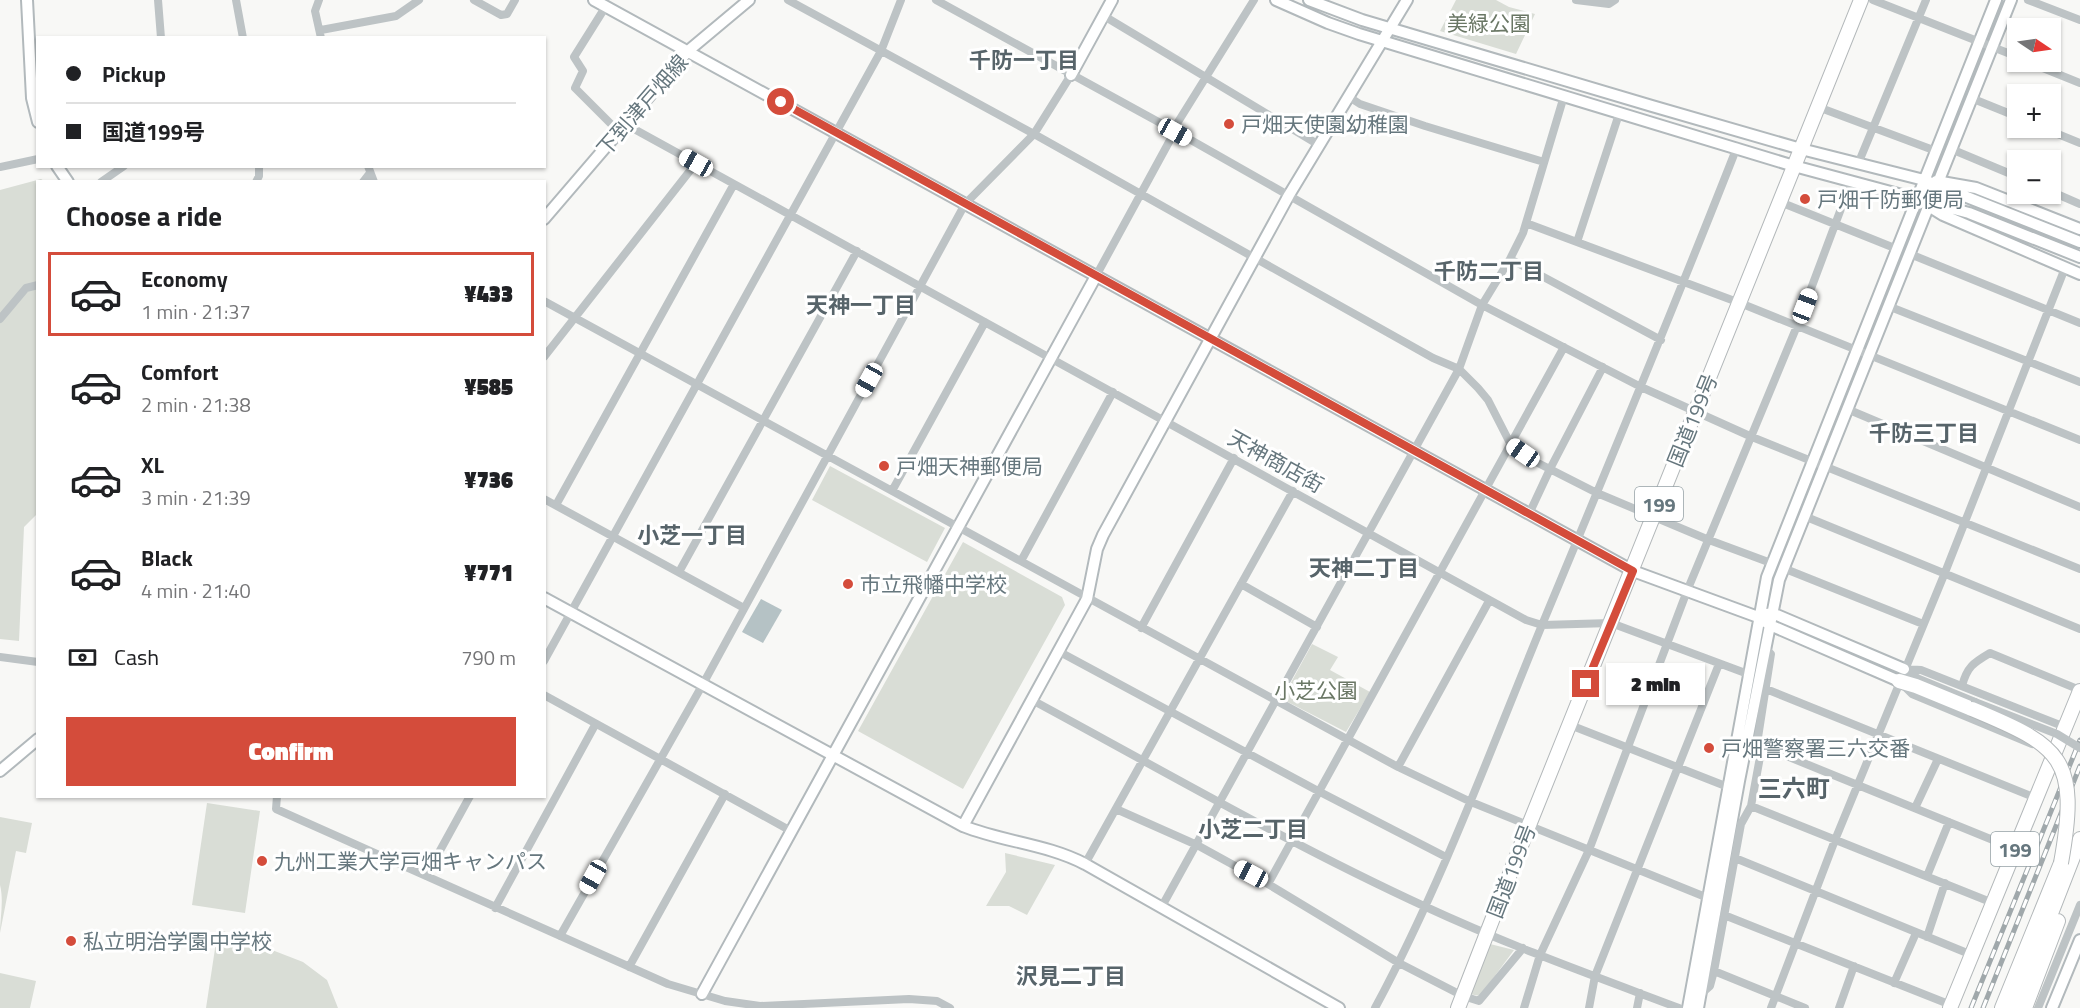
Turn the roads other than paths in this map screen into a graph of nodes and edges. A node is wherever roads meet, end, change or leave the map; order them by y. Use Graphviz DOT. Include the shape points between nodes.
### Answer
graph roads {
  1 [pos="27,0"];
  2 [pos="158,0"];
  3 [pos="236,0"];
  4 [pos="319,0"];
  5 [pos="419,0"];
  6 [pos="474,0"];
  7 [pos="515,0"];
  8 [pos="749,0"];
  9 [pos="788,0"];
  10 [pos="901,0"];
  11 [pos="936,0"];
  12 [pos="1112,0"];
  13 [pos="1254,0"];
  14 [pos="1276,0"];
  15 [pos="1309,0"];
  16 [pos="1407,0"];
  17 [pos="1576,0"];
  18 [pos="1615,0"];
  19 [pos="1861,0"];
  20 [pos="1873,0"];
  21 [pos="1926,0"];
  22 [pos="1996,0"];
  23 [pos="2011,0"];
  24 [pos="2028,0"];
  25 [pos="601,2"];
  26 [pos="1104,16"];
  27 [pos="1918,18"];
  28 [pos="2080,20"];
  29 [pos="1390,28"];
  30 [pos="321,34"];
  31 [pos="161,36"];
  32 [pos="243,36"];
  33 [pos="1382,40"];
  34 [pos="1980,42"];
  35 [pos="1992,47"];
  36 [pos="688,51"];
  37 [pos="881,51"];
  38 [pos="2007,53"];
  39 [pos="2054,72"];
  40 [pos="1071,75"];
  41 [pos="1206,77"];
  42 [pos="2080,82"];
  43 [pos="1564,96"];
  44 [pos="1349,97"];
  45 [pos="1971,98"];
  46 [pos="1818,107"];
  47 [pos="2007,113"];
  48 [pos="36,114"];
  49 [pos="1619,114"];
  50 [pos="622,128"];
  51 [pos="1872,129"];
  52 [pos="1174,131"];
  53 [pos="836,132"];
  54 [pos="1034,134"];
  55 [pos="2061,135"];
  56 [pos="2080,143"];
  57 [pos="1319,145"];
  58 [pos="1737,147"];
  59 [pos="1801,149"];
  60 [pos="1951,149"];
  61 [pos="1936,152"];
  62 [pos="36,159"];
  63 [pos="1544,162"];
  64 [pos="696,163"];
  65 [pos="1858,164"];
  66 [pos="1794,166"];
  67 [pos="0,167"];
  68 [pos="121,168"];
  69 [pos="2007,172"];
  70 [pos="104,180"];
  71 [pos="1924,180"];
  72 [pos="1851,182"];
  73 [pos="734,183"];
  74 [pos="1938,183"];
  75 [pos="1141,195"];
  76 [pos="1289,195"];
  77 [pos="2061,196"];
  78 [pos="1917,198"];
  79 [pos="1780,202"];
  80 [pos="965,204"];
  81 [pos="2080,204"];
  82 [pos="1930,205"];
  83 [pos="791,215"];
  84 [pos="546,217"];
  85 [pos="1526,223"];
  86 [pos="1835,224"];
  87 [pos="2080,229"];
  88 [pos="1577,242"];
  89 [pos="2080,242"];
  90 [pos="1897,249"];
  91 [pos="857,251"];
  92 [pos="1910,254"];
  93 [pos="2080,256"];
  94 [pos="1255,257"];
  95 [pos="1510,259"];
  96 [pos="2065,268"];
  97 [pos="2080,274"];
  98 [pos="1096,276"];
  99 [pos="1684,282"];
  100 [pos="36,286"];
  101 [pos="920,286"];
  102 [pos="546,302"];
  103 [pos="1740,303"];
  104 [pos="1482,305"];
  105 [pos="1888,306"];
  106 [pos="2049,311"];
  107 [pos="575,318"];
  108 [pos="0,319"];
  109 [pos="986,322"];
  110 [pos="2080,323"];
  111 [pos="1797,326"];
  112 [pos="1210,339"];
  113 [pos="1660,340"];
  114 [pos="1564,347"];
  115 [pos="1856,350"];
  116 [pos="546,354"];
  117 [pos="639,354"];
  118 [pos="1869,355"];
  119 [pos="1051,358"];
  120 [pos="2029,362"];
  121 [pos="1603,367"];
  122 [pos="1459,369"];
  123 [pos="2080,382"];
  124 [pos="697,385"];
  125 [pos="1641,387"];
  126 [pos="1113,392"];
  127 [pos="1847,409"];
  128 [pos="2009,411"];
  129 [pos="1696,413"];
  130 [pos="762,420"];
  131 [pos="1166,421"];
  132 [pos="1752,436"];
  133 [pos="2080,440"];
  134 [pos="1511,445"];
  135 [pos="1414,450"];
  136 [pos="828,456"];
  137 [pos="1234,458"];
  138 [pos="1812,459"];
  139 [pos="1825,465"];
  140 [pos="1550,468"];
  141 [pos="1986,468"];
  142 [pos="1484,489"];
  143 [pos="892,491"];
  144 [pos="1293,491"];
  145 [pos="1597,493"];
  146 [pos="546,500"];
  147 [pos="556,505"];
  148 [pos="2080,507"];
  149 [pos="1529,514"];
  150 [pos="1654,516"];
  151 [pos="1804,516"];
  152 [pos="1965,523"];
  153 [pos="958,527"];
  154 [pos="1369,533"];
  155 [pos="613,535"];
  156 [pos="1709,540"];
  157 [pos="1578,541"];
  158 [pos="1021,561"];
  159 [pos="1771,563"];
  160 [pos="1784,568"];
  161 [pos="2080,568"];
  162 [pos="1633,571"];
  163 [pos="679,572"];
  164 [pos="1439,572"];
  165 [pos="1944,575"];
  166 [pos="1241,584"];
  167 [pos="1687,591"];
  168 [pos="546,599"];
  169 [pos="1087,599"];
  170 [pos="1489,601"];
  171 [pos="744,609"];
  172 [pos="571,613"];
  173 [pos="1772,613"];
  174 [pos="1758,617"];
  175 [pos="1611,623"];
  176 [pos="1923,624"];
  177 [pos="1542,625"];
  178 [pos="1770,625"];
  179 [pos="1317,627"];
  180 [pos="1141,628"];
  181 [pos="2080,629"];
  182 [pos="1667,644"];
  183 [pos="1765,648"];
  184 [pos="1058,651"];
  185 [pos="0,657"];
  186 [pos="546,657"];
  187 [pos="1199,660"];
  188 [pos="36,662"];
  189 [pos="1719,664"];
  190 [pos="1748,674"];
  191 [pos="1901,675"];
  192 [pos="703,684"];
  193 [pos="1962,686"];
  194 [pos="1766,689"];
  195 [pos="2080,690"];
  196 [pos="546,697"];
  197 [pos="1032,700"];
  198 [pos="1275,702"];
  199 [pos="1973,705"];
  200 [pos="1171,711"];
  201 [pos="596,725"];
  202 [pos="1570,725"];
  203 [pos="2065,727"];
  204 [pos="1878,734"];
  205 [pos="36,741"];
  206 [pos="1348,741"];
  207 [pos="1757,744"];
  208 [pos="1628,748"];
  209 [pos="2080,748"];
  210 [pos="1248,753"];
  211 [pos="2054,753"];
  212 [pos="833,755"];
  213 [pos="659,759"];
  214 [pos="1938,759"];
  215 [pos="1144,760"];
  216 [pos="1398,768"];
  217 [pos="1678,768"];
  218 [pos="0,771"];
  219 [pos="1857,785"];
  220 [pos="1728,787"];
  221 [pos="1320,792"];
  222 [pos="724,794"];
  223 [pos="277,798"];
  224 [pos="469,798"];
  225 [pos="2036,798"];
  226 [pos="1221,802"];
  227 [pos="1471,802"];
  228 [pos="1751,806"];
  229 [pos="1915,808"];
  230 [pos="1116,809"];
  231 [pos="1949,822"];
  232 [pos="1529,825"];
  233 [pos="963,826"];
  234 [pos="791,831"];
  235 [pos="2080,839"];
  236 [pos="1835,840"];
  237 [pos="1292,841"];
  238 [pos="1197,845"];
  239 [pos="2015,849"];
  240 [pos="1589,850"];
  241 [pos="1446,857"];
  242 [pos="1734,858"];
  243 [pos="2080,862"];
  244 [pos="1086,864"];
  245 [pos="1638,869"];
  246 [pos="426,876"];
  247 [pos="1927,876"];
  248 [pos="1269,884"];
  249 [pos="1944,884"];
  250 [pos="1815,892"];
  251 [pos="1708,898"];
  252 [pos="1993,903"];
  253 [pos="2080,905"];
  254 [pos="1424,907"];
  255 [pos="495,908"];
  256 [pos="1161,908"];
  257 [pos="1724,915"];
  258 [pos="1917,933"];
  259 [pos="1487,934"];
  260 [pos="560,936"];
  261 [pos="1927,937"];
  262 [pos="2080,940"];
  263 [pos="1796,943"];
  264 [pos="1523,948"];
  265 [pos="1540,955"];
  266 [pos="1972,955"];
  267 [pos="1399,963"];
  268 [pos="1854,966"];
  269 [pos="629,967"];
  270 [pos="1714,971"];
  271 [pos="1595,976"];
  272 [pos="1894,983"];
  273 [pos="1640,993"];
  274 [pos="702,994"];
  275 [pos="1700,994"];
  276 [pos="1775,997"];
  277 [pos="1461,1002"];
  278 [pos="1951,1007"];
  279 [pos="950,1008"];
  280 [pos="1340,1008"];
  281 [pos="1375,1008"];
  282 [pos="1524,1008"];
  283 [pos="1589,1008"];
  284 [pos="1637,1008"];
  285 [pos="1679,1008"];
  286 [pos="1689,1008"];
  287 [pos="1698,1008"];
  288 [pos="1771,1008"];
  289 [pos="1805,1008"];
  290 [pos="1839,1008"];
  291 [pos="2002,1008"];
  292 [pos="2014,1008"];
  293 [pos="2025,1008"];
  294 [pos="2038,1008"];
  295 [pos="2052,1008"];
  1 -- 48 [label="street"];
  2 -- 31 [label="street"];
  3 -- 32 [label="street"];
  4 -- 30 [label="street" via="315,11"];
  5 -- 30 [label="street" via="396,16"];
  6 -- 7 [label="street" via="501,15 507,14"];
  8 -- 36 [label="street, 下到津戸畑線"];
  9 -- 37 [label="street"];
  10 -- 37 [label="street"];
  11 -- 40 [label="street"];
  12 -- 26 [label="street"];
  13 -- 41 [label="street"];
  14 -- 33 [label="street"];
  15 -- 29 [label="street"];
  16 -- 29 [label="street"];
  17 -- 18 [label="street" via="1610,4"];
  19 -- 46 [label="highway, 国道199号 / 199"];
  20 -- 27 [label="street"];
  21 -- 27 [label="street"];
  22 -- 34 [label="street"];
  23 -- 35 [label="street"];
  24 -- 28 [label="street"];
  25 -- 36 [label="street"];
  25 -- 50 [label="street, 天神商店街" via="574,57 583,71 575,88"];
  26 -- 40 [label="street"];
  26 -- 41 [label="street"];
  27 -- 34 [label="street"];
  27 -- 51 [label="street"];
  29 -- 33 [label="street"];
  29 -- 59 [label="street"];
  33 -- 43 [label="street"];
  33 -- 44 [label="street"];
  34 -- 35 [label="street"];
  34 -- 61 [label="street"];
  35 -- 38 [label="street"];
  35 -- 45 [label="street"];
  36 -- 50 [label="street, 下到津戸畑線"];
  36 -- 53 [label="street"];
  37 -- 53 [label="street"];
  37 -- 54 [label="street"];
  39 -- 42 [label="street"];
  40 -- 52 [label="street"];
  40 -- 54 [label="street"];
  41 -- 52 [label="street"];
  41 -- 57 [label="street"];
  43 -- 49 [label="street"];
  43 -- 63 [label="street"];
  44 -- 57 [label="street"];
  44 -- 63 [label="street" via="1425,126"];
  45 -- 47 [label="street"];
  45 -- 60 [label="street"];
  46 -- 51 [label="street"];
  46 -- 59 [label="highway, 国道199号 / 199"];
  49 -- 58 [label="street"];
  49 -- 88 [label="street"];
  50 -- 64 [label="street, 天神商店街"];
  50 -- 84 [label="street, 下到津戸畑線"];
  51 -- 61 [label="street"];
  51 -- 65 [label="street"];
  52 -- 75 [label="street"];
  52 -- 76 [label="street"];
  53 -- 80 [label="street"];
  53 -- 83 [label="street"];
  54 -- 75 [label="street"];
  54 -- 80 [label="street"];
  55 -- 56 [label="street"];
  57 -- 76 [label="street"];
  58 -- 66 [label="street"];
  58 -- 99 [label="street"];
  59 -- 65 [label="street"];
  59 -- 66 [label="highway, 国道199号 / 199"];
  60 -- 69 [label="street"];
  60 -- 74 [label="street"];
  61 -- 71 [label="street"];
  62 -- 67 [label="street"];
  63 -- 85 [label="street"];
  64 -- 73 [label="street, 天神商店街"];
  64 -- 107 [label="street"];
  65 -- 71 [label="street"];
  66 -- 72 [label="street"];
  66 -- 79 [label="highway, 国道199号 / 199"];
  68 -- 70 [label="street"];
  71 -- 74 [label="street"];
  71 -- 78 [label="street"];
  72 -- 78 [label="street"];
  72 -- 86 [label="street"];
  73 -- 83 [label="street, 天神商店街"];
  73 -- 117 [label="street"];
  74 -- 82 [label="street"];
  74 -- 87 [label="street" via="1976,188"];
  74 -- 89 [label="street"];
  75 -- 94 [label="street"];
  75 -- 98 [label="street"];
  76 -- 94 [label="street"];
  76 -- 104 [label="street"];
  77 -- 81 [label="street"];
  78 -- 82 [label="street"];
  78 -- 90 [label="street"];
  79 -- 86 [label="street"];
  79 -- 103 [label="highway, 国道199号 / 199"];
  80 -- 98 [label="street"];
  80 -- 101 [label="street"];
  82 -- 92 [label="street"];
  82 -- 93 [label="street" via="1970,213"];
  82 -- 96 [label="street" via="1943,215"];
  83 -- 91 [label="street, 天神商店街"];
  83 -- 124 [label="street"];
  85 -- 88 [label="street"];
  85 -- 95 [label="street"];
  86 -- 90 [label="street"];
  86 -- 111 [label="street"];
  88 -- 99 [label="street"];
  90 -- 115 [label="street"];
  91 -- 101 [label="street, 天神商店街"];
  91 -- 130 [label="street"];
  92 -- 105 [label="street"];
  92 -- 106 [label="street"];
  94 -- 112 [label="street"];
  94 -- 122 [label="street"];
  95 -- 104 [label="street"];
  95 -- 113 [label="street"];
  96 -- 97 [label="street"];
  96 -- 106 [label="street"];
  98 -- 112 [label="street"];
  98 -- 119 [label="street"];
  99 -- 103 [label="street"];
  99 -- 113 [label="street"];
  100 -- 108 [label="street" via="26,288"];
  101 -- 109 [label="street, 天神商店街"];
  101 -- 136 [label="street"];
  102 -- 107 [label="street"];
  103 -- 111 [label="street"];
  103 -- 129 [label="highway, 国道199号 / 199"];
  104 -- 114 [label="street"];
  104 -- 122 [label="street"];
  105 -- 118 [label="street"];
  105 -- 120 [label="street"];
  106 -- 110 [label="street"];
  106 -- 120 [label="street"];
  107 -- 116 [label="street"];
  107 -- 117 [label="street"];
  109 -- 119 [label="street, 天神商店街"];
  109 -- 143 [label="street"];
  111 -- 115 [label="street"];
  111 -- 132 [label="street"];
  112 -- 131 [label="street"];
  112 -- 135 [label="street"];
  113 -- 125 [label="street"];
  114 -- 121 [label="street"];
  114 -- 134 [label="street"];
  115 -- 118 [label="street"];
  115 -- 138 [label="street"];
  117 -- 124 [label="street"];
  117 -- 147 [label="street"];
  118 -- 127 [label="street"];
  118 -- 128 [label="street"];
  119 -- 126 [label="street, 天神商店街"];
  119 -- 153 [label="street"];
  120 -- 123 [label="street"];
  120 -- 128 [label="street"];
  121 -- 125 [label="street"];
  121 -- 140 [label="street"];
  122 -- 134 [label="street" via="1488,400"];
  122 -- 135 [label="street"];
  124 -- 130 [label="street"];
  124 -- 155 [label="street"];
  125 -- 129 [label="street"];
  125 -- 145 [label="street"];
  126 -- 131 [label="street, 天神商店街"];
  126 -- 158 [label="street"];
  127 -- 139 [label="street"];
  127 -- 141 [label="street"];
  128 -- 133 [label="street"];
  128 -- 141 [label="street"];
  129 -- 132 [label="street"];
  129 -- 150 [label="highway, 国道199号 / 199"];
  130 -- 136 [label="street"];
  130 -- 163 [label="street"];
  131 -- 137 [label="street, 天神商店街"];
  131 -- 169 [label="street" via="1097,549"];
  132 -- 138 [label="street"];
  132 -- 156 [label="street"];
  134 -- 140 [label="street"];
  134 -- 142 [label="street"];
  135 -- 142 [label="street"];
  135 -- 154 [label="street"];
  136 -- 143 [label="street"];
  136 -- 171 [label="street"];
  137 -- 144 [label="street, 天神商店街"];
  137 -- 180 [label="street"];
  138 -- 139 [label="street"];
  138 -- 159 [label="street"];
  139 -- 151 [label="street"];
  139 -- 152 [label="street"];
  140 -- 145 [label="street"];
  140 -- 149 [label="street"];
  141 -- 148 [label="street"];
  141 -- 152 [label="street"];
  142 -- 149 [label="street"];
  142 -- 164 [label="street"];
  143 -- 153 [label="street"];
  144 -- 154 [label="street, 天神商店街"];
  144 -- 166 [label="street"];
  145 -- 150 [label="street"];
  145 -- 157 [label="street"];
  146 -- 147 [label="street"];
  147 -- 155 [label="street"];
  149 -- 157 [label="street"];
  150 -- 156 [label="street"];
  150 -- 162 [label="highway, 国道199号 / 199"];
  151 -- 160 [label="street"];
  151 -- 165 [label="street"];
  152 -- 161 [label="street"];
  152 -- 165 [label="street"];
  153 -- 158 [label="street"];
  153 -- 212 [label="street"];
  154 -- 164 [label="street, 天神商店街"];
  154 -- 179 [label="street"];
  155 -- 163 [label="street"];
  155 -- 172 [label="street"];
  156 -- 159 [label="street"];
  156 -- 167 [label="street"];
  157 -- 162 [label="street"];
  157 -- 177 [label="street"];
  158 -- 169 [label="street"];
  159 -- 174 [label="street"];
  160 -- 173 [label="street"];
  160 -- 176 [label="street"];
  162 -- 167 [label="street"];
  162 -- 175 [label="highway, 国道199号 / 199"];
  163 -- 171 [label="street"];
  164 -- 170 [label="street, 天神商店街"];
  164 -- 206 [label="street"];
  165 -- 176 [label="street"];
  165 -- 181 [label="street"];
  166 -- 179 [label="street"];
  166 -- 187 [label="street"];
  167 -- 174 [label="street"];
  167 -- 182 [label="street"];
  168 -- 172 [label="street"];
  169 -- 180 [label="street"];
  169 -- 184 [label="street"];
  170 -- 177 [label="street, 天神商店街"];
  170 -- 216 [label="street"];
  171 -- 192 [label="street"];
  172 -- 186 [label="street"];
  172 -- 192 [label="street"];
  173 -- 174 [label="street"];
  173 -- 178 [label="street"];
  173 -- 191 [label="street"];
  174 -- 178 [label="street"];
  174 -- 190 [label="street"];
  175 -- 177 [label="street"];
  175 -- 182 [label="street"];
  175 -- 202 [label="highway, 国道199号 / 199"];
  176 -- 191 [label="street"];
  177 -- 227 [label="street"];
  178 -- 183 [label="street"];
  178 -- 191 [label="street"];
  179 -- 198 [label="street"];
  180 -- 187 [label="street"];
  182 -- 189 [label="street"];
  182 -- 208 [label="street"];
  183 -- 194 [label="street" via="1771,654"];
  183 -- 275 [label="street"];
  184 -- 197 [label="street"];
  184 -- 200 [label="street"];
  185 -- 188 [label="street"];
  187 -- 198 [label="street"];
  187 -- 200 [label="street"];
  189 -- 190 [label="street"];
  189 -- 217 [label="street"];
  190 -- 220 [label="street"];
  191 -- 193 [label="street" via="1921,670"];
  191 -- 199 [label="highway" via="1916,686"];
  191 -- 204 [label="street"];
  191 -- 211 [label="street" via="1912,694"];
  192 -- 212 [label="street"];
  192 -- 213 [label="street"];
  193 -- 195 [label="street" via="1972,663 1990,653"];
  193 -- 203 [label="street"];
  194 -- 204 [label="street"];
  194 -- 207 [label="street"];
  195 -- 203 [label="highway, 199"];
  196 -- 201 [label="street"];
  197 -- 215 [label="street"];
  197 -- 233 [label="street"];
  198 -- 206 [label="street"];
  198 -- 210 [label="street"];
  199 -- 209 [label="street, bridge" via="2057,735"];
  199 -- 291 [label="highway, bridge" via="2040,738 2060,754 2076,785 2072,831"];
  200 -- 210 [label="street"];
  200 -- 215 [label="street"];
  201 -- 213 [label="street"];
  201 -- 255 [label="street"];
  202 -- 208 [label="street"];
  202 -- 232 [label="highway, 国道199号 / 199"];
  203 -- 211 [label="highway, 199"];
  204 -- 214 [label="street"];
  204 -- 219 [label="street"];
  205 -- 218 [label="street"];
  206 -- 216 [label="street"];
  206 -- 221 [label="street"];
  207 -- 219 [label="street"];
  207 -- 228 [label="street" via="1760,757"];
  208 -- 217 [label="street"];
  208 -- 240 [label="street"];
  210 -- 221 [label="street"];
  210 -- 226 [label="street"];
  211 -- 225 [label="highway, 199"];
  212 -- 233 [label="street"];
  212 -- 234 [label="street"];
  213 -- 222 [label="street"];
  213 -- 260 [label="street"];
  214 -- 225 [label="street"];
  214 -- 229 [label="street"];
  215 -- 226 [label="street"];
  215 -- 230 [label="street"];
  216 -- 227 [label="street"];
  217 -- 220 [label="street"];
  217 -- 245 [label="street"];
  219 -- 229 [label="street"];
  219 -- 236 [label="street"];
  220 -- 251 [label="street"];
  221 -- 237 [label="street"];
  221 -- 241 [label="street"];
  222 -- 234 [label="street"];
  222 -- 269 [label="street"];
  223 -- 246 [label="street" via="276,810"];
  224 -- 246 [label="street"];
  225 -- 239 [label="highway, 199"];
  226 -- 237 [label="street"];
  226 -- 238 [label="street"];
  227 -- 232 [label="street"];
  227 -- 241 [label="street"];
  228 -- 236 [label="street"];
  228 -- 242 [label="street" via="1741,824"];
  229 -- 231 [label="street"];
  230 -- 238 [label="street"];
  230 -- 244 [label="street"];
  231 -- 239 [label="street"];
  231 -- 247 [label="street"];
  232 -- 240 [label="street"];
  232 -- 259 [label="highway, 国道199号 / 199"];
  233 -- 244 [label="street" via="985,835 1048,848"];
  234 -- 274 [label="street"];
  235 -- 292 [label="highway"];
  236 -- 247 [label="street"];
  236 -- 250 [label="street"];
  237 -- 248 [label="street"];
  237 -- 254 [label="street"];
  238 -- 248 [label="street"];
  238 -- 256 [label="street"];
  239 -- 252 [label="highway, 199"];
  240 -- 245 [label="street"];
  240 -- 265 [label="street"];
  241 -- 254 [label="street"];
  242 -- 250 [label="street"];
  242 -- 257 [label="street"];
  243 -- 293 [label="highway"];
  244 -- 256 [label="street"];
  245 -- 251 [label="street"];
  245 -- 271 [label="street"];
  246 -- 255 [label="street"];
  247 -- 249 [label="street"];
  248 -- 267 [label="street"];
  249 -- 252 [label="street"];
  249 -- 261 [label="street"];
  250 -- 258 [label="street"];
  250 -- 263 [label="street"];
  251 -- 286 [label="street"];
  252 -- 266 [label="highway, 199"];
  253 -- 294 [label="street"];
  254 -- 259 [label="street"];
  254 -- 267 [label="street"];
  255 -- 260 [label="street"];
  256 -- 280 [label="street"];
  257 -- 263 [label="street"];
  257 -- 270 [label="street"];
  258 -- 261 [label="street"];
  258 -- 272 [label="street"];
  259 -- 264 [label="street"];
  259 -- 277 [label="highway, 国道199号 / 199"];
  260 -- 269 [label="street"];
  261 -- 266 [label="street"];
  262 -- 295 [label="street"];
  263 -- 268 [label="street"];
  263 -- 276 [label="street"];
  264 -- 265 [label="street"];
  264 -- 277 [label="street" via="1479,1001"];
  265 -- 271 [label="street"];
  265 -- 282 [label="street"];
  266 -- 278 [label="highway, 199"];
  267 -- 277 [label="street"];
  267 -- 281 [label="street"];
  268 -- 272 [label="street"];
  268 -- 290 [label="street"];
  269 -- 274 [label="street"];
  270 -- 275 [label="street" via="1710,986"];
  270 -- 276 [label="street"];
  271 -- 273 [label="street"];
  271 -- 283 [label="street"];
  272 -- 278 [label="street"];
  273 -- 284 [label="street"];
  273 -- 285 [label="street"];
  274 -- 279 [label="street" via="760,1006 920,999"];
  275 -- 287 [label="street"];
  276 -- 288 [label="street"];
  276 -- 289 [label="street"];
}
